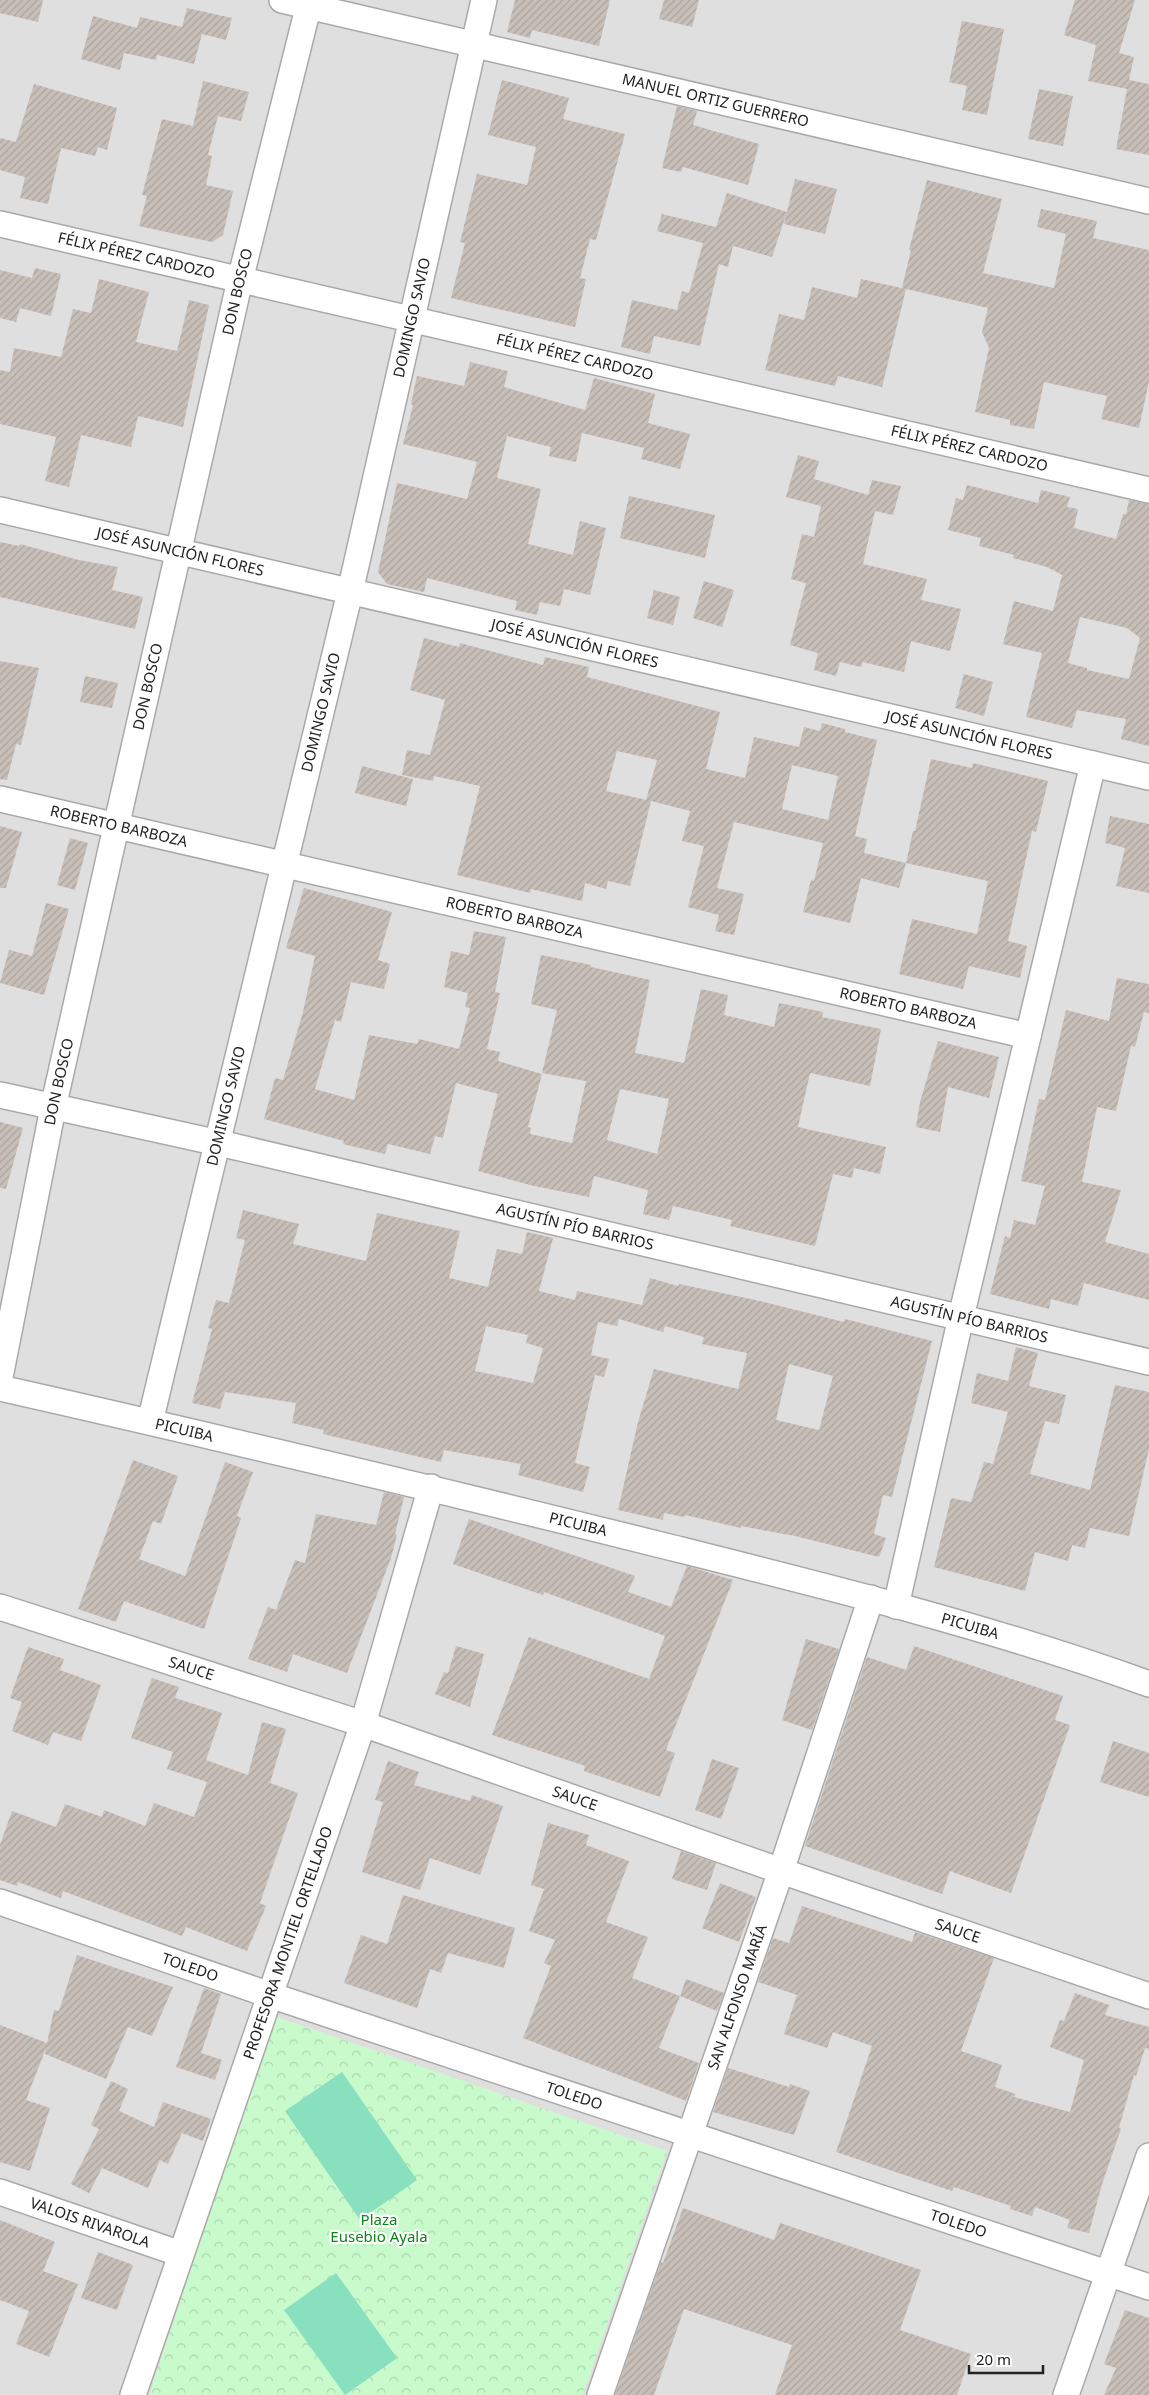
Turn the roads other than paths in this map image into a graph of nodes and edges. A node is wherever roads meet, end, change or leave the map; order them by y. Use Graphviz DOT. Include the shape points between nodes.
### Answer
graph roads {
  1 [pos="282,0"];
  2 [pos="484,0"];
  3 [pos="310,3"];
  4 [pos="474,45"];
  5 [pos="1149,201"];
  6 [pos="0,224"];
  7 [pos="240,280"];
  8 [pos="412,318"];
  9 [pos="1149,490"];
  10 [pos="0,510"];
  11 [pos="180,552"];
  12 [pos="350,592"];
  13 [pos="1094,764"];
  14 [pos="1149,777"];
  15 [pos="0,799"];
  16 [pos="116,827"];
  17 [pos="285,865"];
  18 [pos="1028,1036"];
  19 [pos="0,1095"];
  20 [pos="53,1108"];
  21 [pos="219,1143"];
  22 [pos="961,1317"];
  23 [pos="1149,1362"];
  24 [pos="0,1377"];
  25 [pos="0,1388"];
  26 [pos="150,1422"];
  27 [pos="430,1487"];
  28 [pos="871,1598"];
  29 [pos="896,1606"];
  30 [pos="0,1608"];
  31 [pos="1149,1684"];
  32 [pos="363,1724"];
  33 [pos="781,1872"];
  34 [pos="0,1902"];
  35 [pos="270,1995"];
  36 [pos="1149,1996"];
  37 [pos="690,2134"];
  38 [pos="1149,2156"];
  39 [pos="0,2192"];
  40 [pos="181,2254"];
  41 [pos="1108,2273"];
  42 [pos="1149,2287"];
  43 [pos="133,2395"];
  44 [pos="600,2395"];
  45 [pos="1066,2395"];
  1 -- 3 [label="street, MANUEL ORTIZ GUERRERO"];
  2 -- 4 [label="street, DOMINGO SAVIO"];
  3 -- 4 [label="street, MANUEL ORTIZ GUERRERO"];
  3 -- 7 [label="street, DON BOSCO"];
  4 -- 5 [label="street, MANUEL ORTIZ GUERRERO"];
  4 -- 8 [label="street, DOMINGO SAVIO"];
  6 -- 7 [label="street, FÉLIX PÉREZ CARDOZO"];
  7 -- 8 [label="street, FÉLIX PÉREZ CARDOZO"];
  7 -- 11 [label="street, DON BOSCO"];
  8 -- 9 [label="street, FÉLIX PÉREZ CARDOZO"];
  8 -- 12 [label="street, DOMINGO SAVIO"];
  10 -- 11 [label="street, JOSÉ ASUNCIÓN FLORES"];
  11 -- 12 [label="street, JOSÉ ASUNCIÓN FLORES"];
  11 -- 16 [label="street, DON BOSCO"];
  12 -- 13 [label="street, JOSÉ ASUNCIÓN FLORES"];
  12 -- 17 [label="street, DOMINGO SAVIO"];
  13 -- 14 [label="street, JOSÉ ASUNCIÓN FLORES"];
  13 -- 18 [label="street"];
  15 -- 16 [label="street, ROBERTO BARBOZA"];
  16 -- 17 [label="street, ROBERTO BARBOZA"];
  16 -- 20 [label="street, DON BOSCO"];
  17 -- 18 [label="street, ROBERTO BARBOZA"];
  17 -- 21 [label="street, DOMINGO SAVIO"];
  18 -- 22 [label="street"];
  19 -- 20 [label="street, AGUSTÍN PÍO BARRIOS"];
  20 -- 21 [label="street, AGUSTÍN PÍO BARRIOS"];
  20 -- 24 [label="street, DON BOSCO"];
  21 -- 22 [label="street, AGUSTÍN PÍO BARRIOS"];
  21 -- 26 [label="street, DOMINGO SAVIO"];
  22 -- 23 [label="street, AGUSTÍN PÍO BARRIOS"];
  22 -- 29 [label="street"];
  25 -- 26 [label="street, PICUIBA"];
  26 -- 27 [label="street, PICUIBA"];
  27 -- 28 [label="street, PICUIBA"];
  27 -- 32 [label="street, PROFESORA MONTIEL ORTELLADO"];
  28 -- 29 [label="street, PICUIBA"];
  28 -- 33 [label="street, SAN ALFONSO MARÍA"];
  29 -- 31 [label="street, PICUIBA" via="1071,1656"];
  30 -- 32 [label="street, SAUCE"];
  32 -- 33 [label="street, SAUCE"];
  32 -- 35 [label="street, PROFESORA MONTIEL ORTELLADO"];
  33 -- 36 [label="street, SAUCE"];
  33 -- 37 [label="street, SAN ALFONSO MARÍA"];
  34 -- 35 [label="street, TOLEDO"];
  35 -- 37 [label="street, TOLEDO"];
  35 -- 40 [label="street, PROFESORA MONTIEL ORTELLADO"];
  37 -- 41 [label="street, TOLEDO"];
  37 -- 44 [label="street, SAN ALFONSO MARÍA"];
  38 -- 41 [label="street"];
  39 -- 40 [label="street, VALOIS RIVAROLA"];
  40 -- 43 [label="street, PROFESORA MONTIEL ORTELLADO"];
  41 -- 42 [label="street, TOLEDO"];
  41 -- 45 [label="street"];
}
